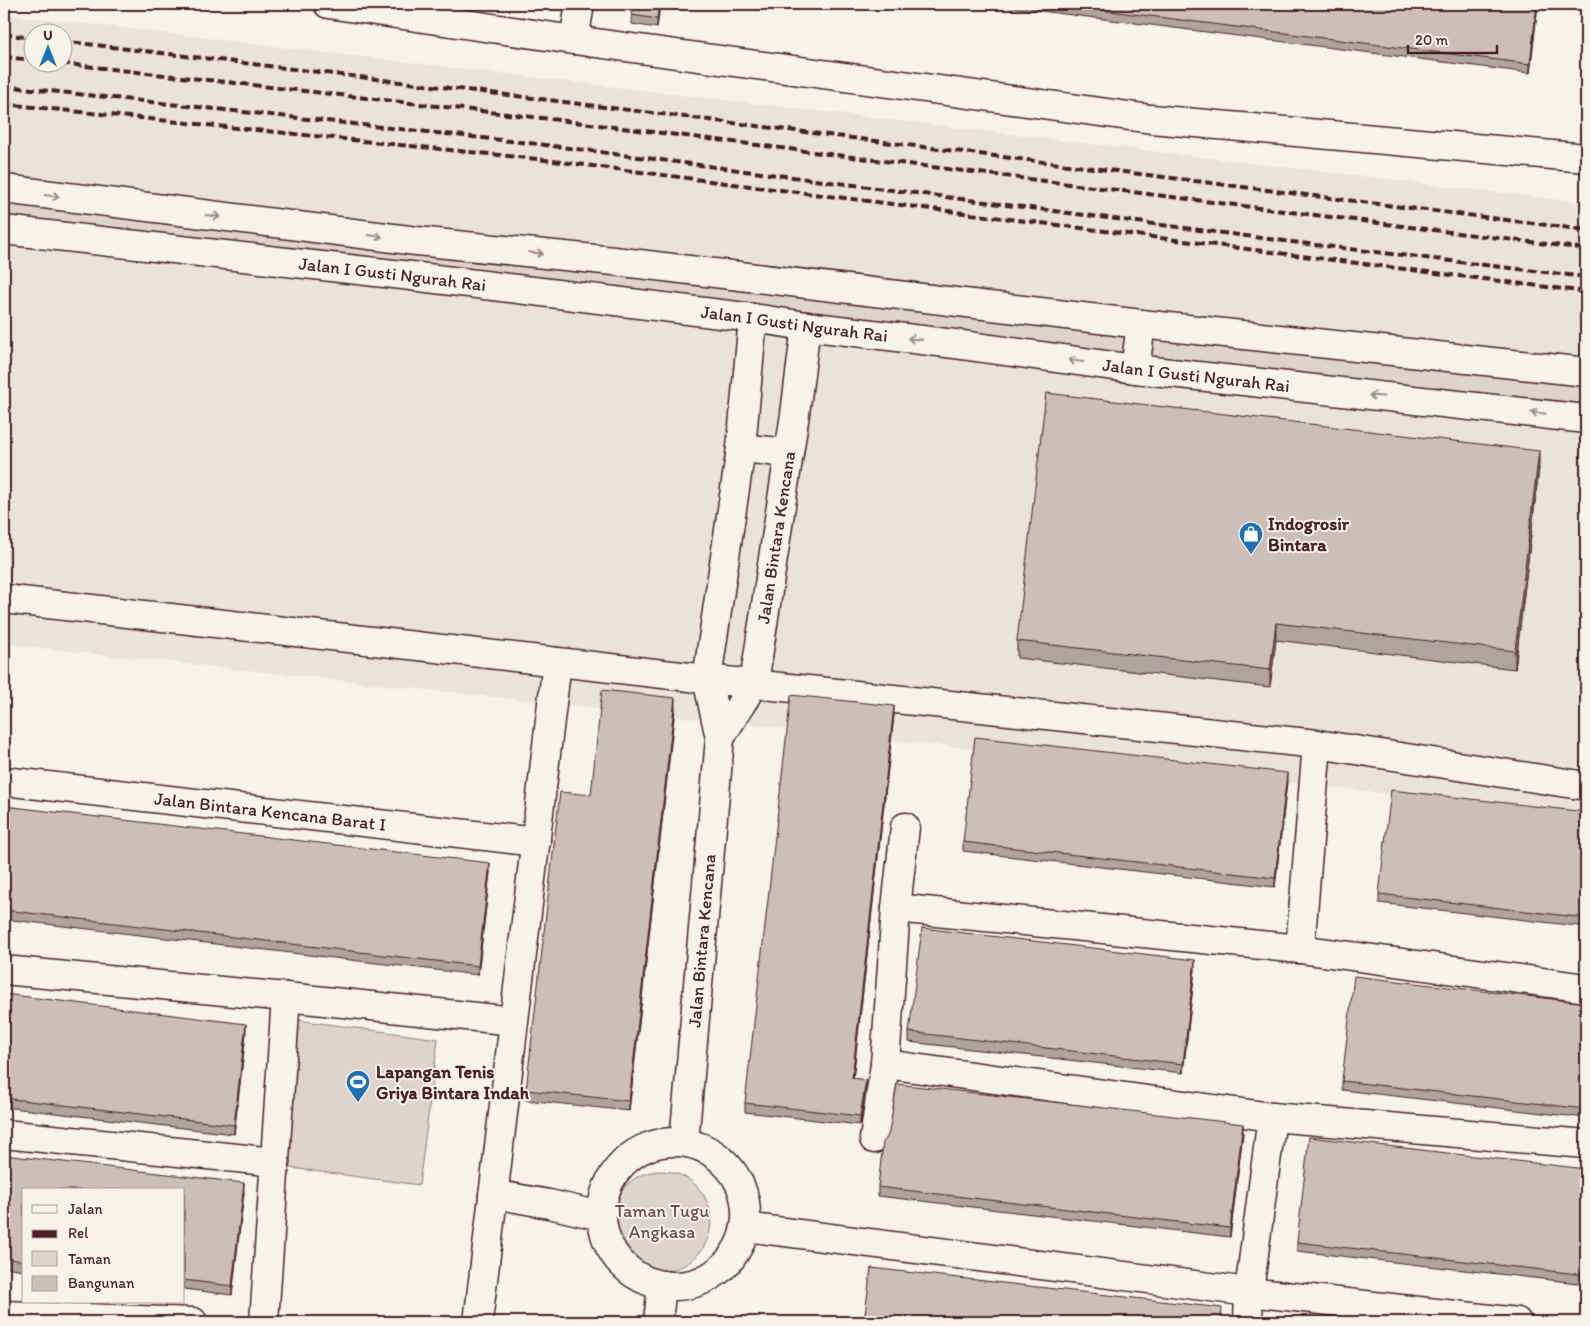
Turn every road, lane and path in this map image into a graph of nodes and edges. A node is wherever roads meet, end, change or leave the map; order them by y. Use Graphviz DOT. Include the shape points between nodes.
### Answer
graph roads {
  1 [pos="328,4"];
  2 [pos="580,4"];
  3 [pos="574,40"];
  4 [pos="1586,158"];
  5 [pos="4,190"];
  6 [pos="4,230"];
  7 [pos="417,241"];
  8 [pos="411,276"];
  9 [pos="753,318"];
  10 [pos="1141,324"];
  11 [pos="806,326"];
  12 [pos="1135,369"];
  13 [pos="1586,372"];
  14 [pos="1586,419"];
  15 [pos="741,448"];
  16 [pos="789,453"];
  17 [pos="4,599"];
  18 [pos="558,662"];
  19 [pos="707,678"];
  20 [pos="754,683"];
  21 [pos="720,738"];
  22 [pos="1317,744"];
  23 [pos="4,781"];
  24 [pos="1586,786"];
  25 [pos="904,827"];
  26 [pos="536,842"];
  27 [pos="896,908"];
  28 [pos="1300,948"];
  29 [pos="4,970"];
  30 [pos="1586,988"];
  31 [pos="286,997"];
  32 [pos="514,1021"];
  33 [pos="885,1064"];
  34 [pos="1272,1117"];
  35 [pos="4,1134"];
  36 [pos="874,1139"];
  37 [pos="684,1142"];
  38 [pos="1586,1144"];
  39 [pos="275,1162"];
  40 [pos="493,1194"];
  41 [pos="601,1216"];
  42 [pos="746,1227"];
  43 [pos="662,1286"];
  44 [pos="1249,1292"];
  45 [pos="4,1315"];
  46 [pos="193,1322"];
  47 [pos="264,1322"];
  48 [pos="478,1322"];
  49 [pos="658,1322"];
  50 [pos="1248,1322"];
  51 [pos="1517,1322"];
  1 -- 3 [label="street"];
  2 -- 3 [label="street"];
  3 -- 4 [label="street" via="1151,119"];
  5 -- 7 [label="street, Jalan I Gusti Ngurah Rai, one-way"];
  6 -- 8 [label="street, Jalan I Gusti Ngurah Rai"];
  7 -- 8 [label="street"];
  7 -- 10 [label="street, Jalan I Gusti Ngurah Rai, one-way" via="614,261"];
  8 -- 9 [label="street, Jalan I Gusti Ngurah Rai"];
  9 -- 11 [label="street, Jalan I Gusti Ngurah Rai"];
  9 -- 15 [label="street, Jalan Bintara Kencana"];
  10 -- 12 [label="street"];
  10 -- 13 [label="street, Jalan I Gusti Ngurah Rai"];
  12 -- 11 [label="street, Jalan I Gusti Ngurah Rai, one-way"];
  11 -- 16 [label="street, Jalan Bintara Kencana"];
  14 -- 12 [label="street, Jalan I Gusti Ngurah Rai, one-way"];
  15 -- 16 [label="street"];
  15 -- 19 [label="street, Jalan Bintara Kencana"];
  16 -- 20 [label="street, Jalan Bintara Kencana"];
  17 -- 18 [label="street"];
  18 -- 19 [label="street"];
  18 -- 26 [label="street"];
  19 -- 20 [label="street"];
  19 -- 21 [label="street, Jalan Bintara Kencana"];
  20 -- 21 [label="street, Jalan Bintara Kencana"];
  20 -- 22 [label="street"];
  21 -- 37 [label="street, Jalan Bintara Kencana"];
  22 -- 24 [label="street"];
  22 -- 28 [label="street"];
  23 -- 26 [label="street, Jalan Bintara Kencana Barat I"];
  25 -- 27 [label="street"];
  26 -- 32 [label="street"];
  27 -- 28 [label="street"];
  27 -- 33 [label="street"];
  28 -- 30 [label="street"];
  29 -- 31 [label="street"];
  31 -- 32 [label="street"];
  31 -- 39 [label="street"];
  32 -- 40 [label="street"];
  33 -- 34 [label="street"];
  33 -- 36 [label="street"];
  34 -- 38 [label="street"];
  34 -- 44 [label="street"];
  35 -- 39 [label="street"];
  37 -- 41 [label="street" via="659,1143 636,1152 616,1168 605,1190"];
  37 -- 42 [label="street" via="707,1149 726,1162 740,1181 746,1203"];
  39 -- 47 [label="street"];
  40 -- 41 [label="street"];
  40 -- 48 [label="street"];
  41 -- 43 [label="street" via="606,1240 619,1261 639,1277"];
  42 -- 43 [label="street" via="739,1248 725,1266 707,1279 685,1286"];
  42 -- 44 [label="street"];
  43 -- 49 [label="street"];
  44 -- 50 [label="street"];
  44 -- 51 [label="street"];
  45 -- 46 [label="street"];
}
